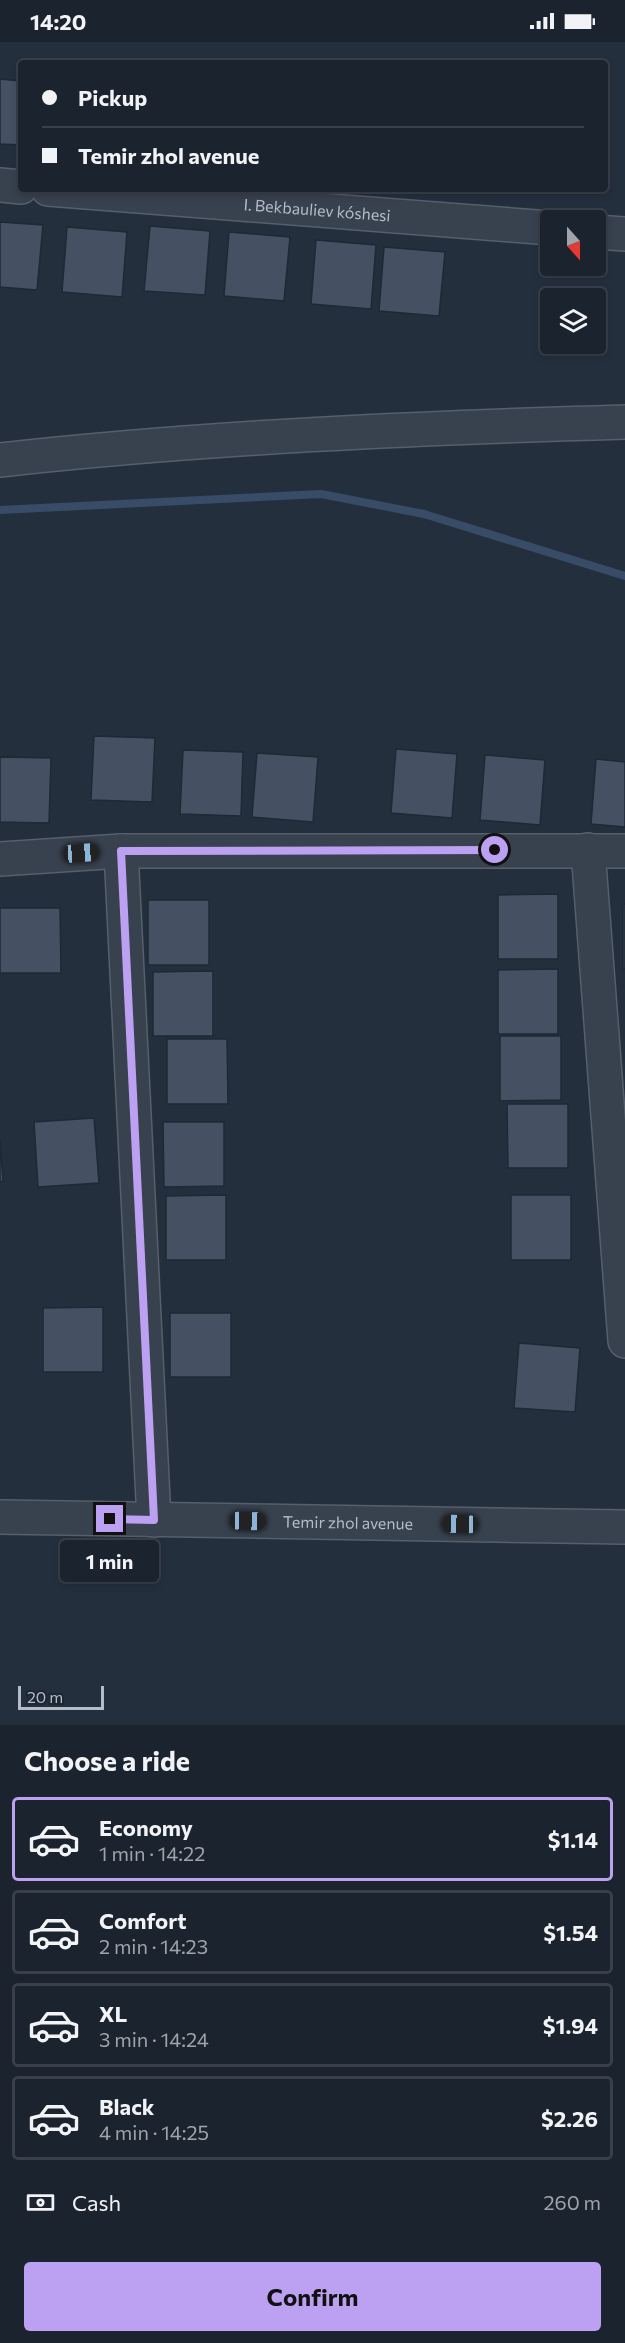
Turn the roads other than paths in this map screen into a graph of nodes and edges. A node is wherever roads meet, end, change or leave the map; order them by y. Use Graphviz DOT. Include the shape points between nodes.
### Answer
graph roads {
  1 [pos="0,185"];
  2 [pos="18,187"];
  3 [pos="87,192"];
  4 [pos="540,227"];
  5 [pos="606,233"];
  6 [pos="625,234"];
  7 [pos="625,422"];
  8 [pos="0,460"];
  9 [pos="588,850"];
  10 [pos="121,851"];
  11 [pos="625,851"];
  12 [pos="0,859"];
  13 [pos="625,1341"];
  14 [pos="0,1517"];
  15 [pos="154,1520"];
  16 [pos="625,1527"];
  1 -- 2 [label="street"];
  3 -- 4 [label="street, I. Bekbauliev kóshesi"];
  5 -- 6 [label="street"];
  7 -- 8 [label="street" via="439,427 104,449"];
  9 -- 10 [label="street"];
  9 -- 11 [label="street"];
  9 -- 13 [label="street"];
  10 -- 12 [label="street"];
  10 -- 15 [label="street"];
  14 -- 15 [label="street, Temir zhol avenue"];
  15 -- 16 [label="street, Temir zhol avenue"];
}
